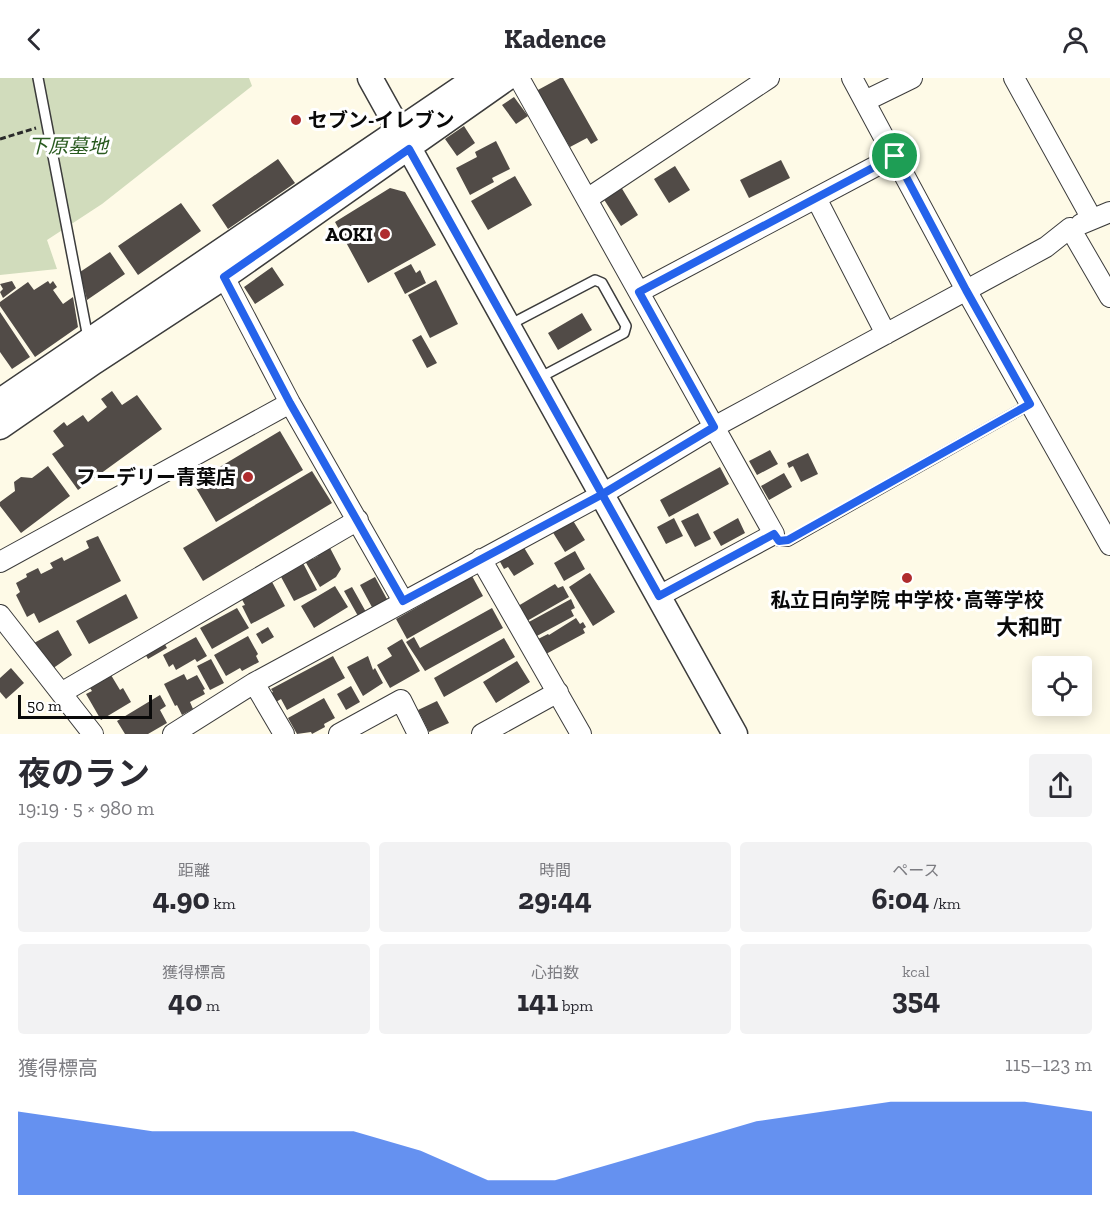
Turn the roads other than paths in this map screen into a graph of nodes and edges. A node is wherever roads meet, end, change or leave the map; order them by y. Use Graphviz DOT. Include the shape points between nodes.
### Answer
graph roads {
  1 [pos="38,78"];
  2 [pos="370,78"];
  3 [pos="476,78"];
  4 [pos="507,78"];
  5 [pos="519,78"];
  6 [pos="769,78"];
  7 [pos="852,78"];
  8 [pos="912,78"];
  9 [pos="1014,78"];
  10 [pos="865,101"];
  11 [pos="404,140"];
  12 [pos="895,156"];
  13 [pos="816,198"];
  14 [pos="587,199"];
  15 [pos="1101,215"];
  16 [pos="1070,228"];
  17 [pos="224,277"];
  18 [pos="966,290"];
  19 [pos="639,292"];
  20 [pos="1110,297"];
  21 [pos="507,326"];
  22 [pos="886,334"];
  23 [pos="89,341"];
  24 [pos="537,379"];
  25 [pos="0,401"];
  26 [pos="290,403"];
  27 [pos="1030,404"];
  28 [pos="0,427"];
  29 [pos="714,427"];
  30 [pos="601,495"];
  31 [pos="358,520"];
  32 [pos="774,534"];
  33 [pos="1110,545"];
  34 [pos="482,559"];
  35 [pos="0,562"];
  36 [pos="659,596"];
  37 [pos="403,601"];
  38 [pos="0,615"];
  39 [pos="254,683"];
  40 [pos="558,692"];
  41 [pos="61,693"];
  42 [pos="93,734"];
  43 [pos="173,734"];
  44 [pos="284,734"];
  45 [pos="339,734"];
  46 [pos="418,734"];
  47 [pos="482,734"];
  48 [pos="581,734"];
  49 [pos="735,734"];
  1 -- 23 [label="lane"];
  2 -- 11 [label="street"];
  3 -- 11 [label="street"];
  4 -- 11 [label="street"];
  5 -- 14 [label="street"];
  6 -- 14 [label="street"];
  7 -- 10 [label="street"];
  8 -- 10 [label="street"];
  9 -- 15 [label="street"];
  10 -- 12 [label="street"];
  11 -- 17 [label="street"];
  11 -- 21 [label="street"];
  11 -- 23 [label="street"];
  12 -- 13 [label="street"];
  12 -- 18 [label="street"];
  13 -- 19 [label="street"];
  13 -- 22 [label="street"];
  14 -- 19 [label="street"];
  15 -- 16 [label="street"];
  16 -- 18 [label="street" via="1046,247"];
  16 -- 20 [label="street"];
  17 -- 26 [label="street"];
  17 -- 28 [label="street"];
  18 -- 22 [label="street"];
  18 -- 27 [label="street"];
  19 -- 29 [label="street"];
  21 -- 24 [label="street"];
  21 -- 24 [label="lane" via="595,280 602,284 626,326 624,333"];
  22 -- 29 [label="street"];
  23 -- 25 [label="street"];
  24 -- 30 [label="street"];
  26 -- 31 [label="street"];
  26 -- 35 [label="street"];
  27 -- 32 [label="lane" via="788,540 779,541"];
  27 -- 33 [label="street"];
  29 -- 30 [label="street"];
  29 -- 32 [label="street"];
  30 -- 34 [label="street"];
  30 -- 36 [label="street"];
  31 -- 37 [label="street"];
  31 -- 41 [label="street"];
  32 -- 36 [label="street"];
  34 -- 37 [label="street"];
  34 -- 40 [label="street"];
  36 -- 49 [label="street"];
  37 -- 39 [label="street"];
  38 -- 41 [label="street"];
  39 -- 43 [label="street"];
  39 -- 44 [label="street"];
  40 -- 47 [label="street"];
  40 -- 48 [label="street"];
  41 -- 42 [label="street"];
  45 -- 46 [label="street" via="401,700"];
}
